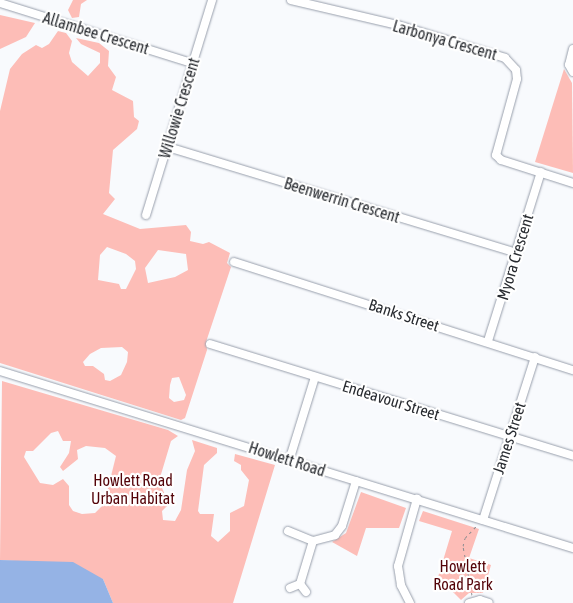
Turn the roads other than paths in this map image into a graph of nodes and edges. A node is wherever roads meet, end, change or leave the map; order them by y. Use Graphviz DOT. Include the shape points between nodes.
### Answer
graph roads {
  1 [pos="212,0"];
  2 [pos="291,0"];
  3 [pos="0,3"];
  4 [pos="573,49"];
  5 [pos="192,63"];
  6 [pos="573,72"];
  7 [pos="168,147"];
  8 [pos="541,172"];
  9 [pos="573,183"];
  10 [pos="146,215"];
  11 [pos="517,253"];
  12 [pos="234,262"];
  13 [pos="488,342"];
  14 [pos="210,344"];
  15 [pos="535,357"];
  16 [pos="573,370"];
  17 [pos="0,371"];
  18 [pos="315,376"];
  19 [pos="510,437"];
  20 [pos="573,456"];
  21 [pos="289,461"];
  22 [pos="356,481"];
  23 [pos="417,500"];
  24 [pos="481,519"];
  25 [pos="313,541"];
  26 [pos="292,544"];
  27 [pos="573,548"];
  28 [pos="300,584"];
  29 [pos="290,588"];
  30 [pos="306,592"];
  31 [pos="471,602"];
  32 [pos="410,603"];
  33 [pos="489,603"];
  1 -- 5 [label="street, Willowie Crescent"];
  2 -- 8 [label="street, Larbonya Crescent" via="398,25 505,58 516,70 517,79 496,155 501,160"];
  3 -- 5 [label="street, Allambee Crescent"];
  4 -- 6 [label="street" via="569,65"];
  5 -- 7 [label="street, Willowie Crescent"];
  7 -- 10 [label="street, Willowie Crescent"];
  7 -- 11 [label="street, Beenwerrin Crescent"];
  8 -- 9 [label="street, Larbonya Crescent"];
  8 -- 11 [label="street, Myora Crescent"];
  11 -- 13 [label="street, Myora Crescent"];
  12 -- 13 [label="street, Banks Street"];
  13 -- 15 [label="street, Banks Street"];
  14 -- 18 [label="street, Endeavour Street"];
  15 -- 16 [label="street, Banks Street"];
  15 -- 19 [label="street, James Street"];
  17 -- 21 [label="street, Howlett Road"];
  18 -- 19 [label="street, Endeavour Street"];
  18 -- 21 [label="street"];
  19 -- 20 [label="street, Endeavour Street"];
  19 -- 24 [label="street, James Street"];
  21 -- 22 [label="street, Howlett Road"];
  22 -- 23 [label="street, Howlett Road"];
  22 -- 25 [label="street" via="342,526 326,540"];
  23 -- 24 [label="street, Howlett Road"];
  23 -- 32 [label="street" via="398,566 401,585"];
  24 -- 27 [label="street, Howlett Road"];
  25 -- 26 [label="street" via="292,533"];
  25 -- 28 [label="street"];
  28 -- 29 [label="street"];
  28 -- 30 [label="street"];
  31 -- 33 [label="street"];
}
